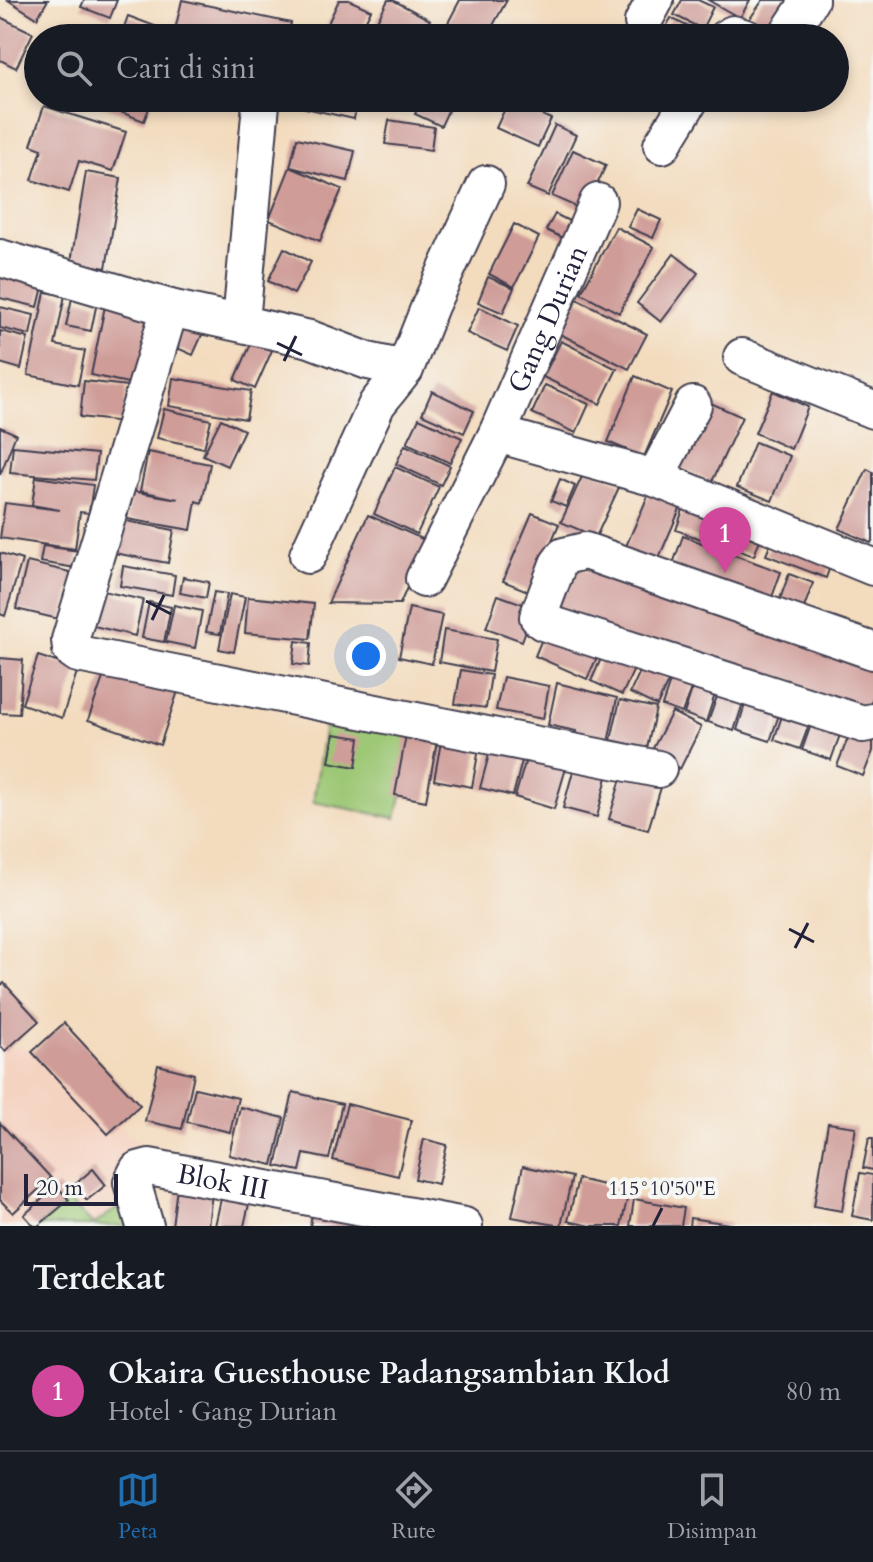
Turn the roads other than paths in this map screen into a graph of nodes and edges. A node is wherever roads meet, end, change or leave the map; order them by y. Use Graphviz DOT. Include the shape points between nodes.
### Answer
graph roads {
  1 [pos="810,0"];
  2 [pos="794,24"];
  3 [pos="260,112"];
  4 [pos="682,112"];
  5 [pos="662,145"];
  6 [pos="486,184"];
  7 [pos="598,202"];
  8 [pos="0,258"];
  9 [pos="170,308"];
  10 [pos="241,322"];
  11 [pos="742,357"];
  12 [pos="405,369"];
  13 [pos="693,405"];
  14 [pos="873,410"];
  15 [pos="497,434"];
  16 [pos="655,478"];
  17 [pos="308,555"];
  18 [pos="873,567"];
  19 [pos="424,579"];
  20 [pos="873,651"];
  21 [pos="873,722"];
  22 [pos="658,769"];
  23 [pos="145,1226"];
  24 [pos="464,1226"];
  1 -- 2 [label="street"];
  3 -- 10 [label="street"];
  4 -- 5 [label="street"];
  6 -- 12 [label="street"];
  7 -- 15 [label="street, Gang Durian"];
  8 -- 9 [label="street"];
  9 -- 10 [label="street"];
  9 -- 22 [label="street" via="71,649"];
  10 -- 12 [label="street"];
  11 -- 14 [label="street"];
  12 -- 17 [label="street" via="377,404"];
  13 -- 16 [label="street"];
  15 -- 16 [label="street"];
  15 -- 19 [label="street, Gang Durian"];
  16 -- 18 [label="street"];
  20 -- 21 [label="street" via="585,551 564,556 558,564 538,617 863,724"];
  23 -- 24 [label="street, Blok III" via="132,1182 138,1170 149,1167"];
}
